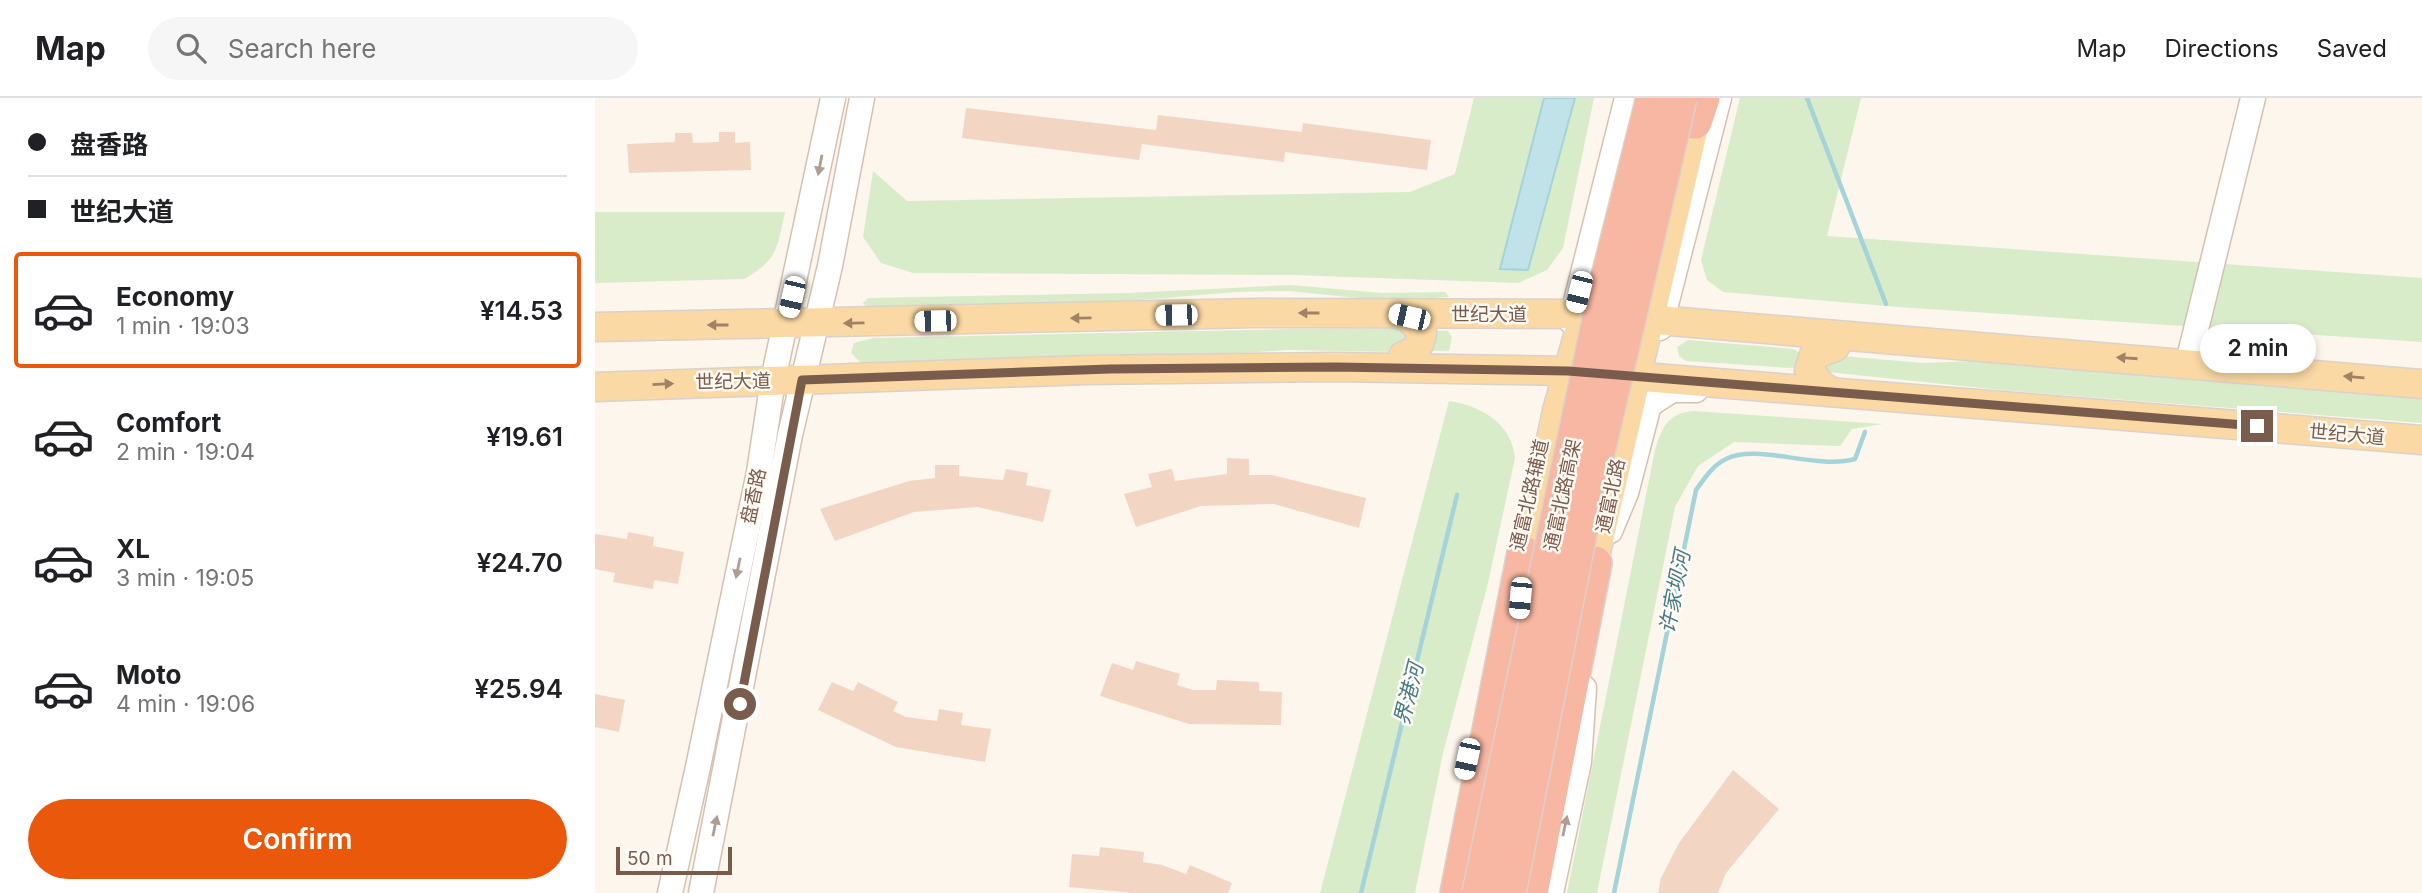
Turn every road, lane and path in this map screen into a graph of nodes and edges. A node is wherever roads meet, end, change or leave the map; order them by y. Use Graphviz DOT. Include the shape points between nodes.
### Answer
graph roads {
  1 [pos="833,98"];
  2 [pos="862,98"];
  3 [pos="1632,98"];
  4 [pos="1653,98"];
  5 [pos="1719,98"];
  6 [pos="2253,98"];
  7 [pos="1694,104"];
  8 [pos="1620,126"];
  9 [pos="1683,208"];
  10 [pos="1669,266"];
  11 [pos="1358,313"];
  12 [pos="1392,313"];
  13 [pos="1579,314"];
  14 [pos="817,323"];
  15 [pos="786,324"];
  16 [pos="595,327"];
  17 [pos="1646,329"];
  18 [pos="1835,347"];
  19 [pos="2080,354"];
  20 [pos="1403,356"];
  21 [pos="1571,361"];
  22 [pos="2188,362"];
  23 [pos="1182,369"];
  24 [pos="1641,375"];
  25 [pos="773,380"];
  26 [pos="802,380"];
  27 [pos="2422,384"];
  28 [pos="595,387"];
  29 [pos="1824,391"];
  30 [pos="1546,438"];
  31 [pos="2422,440"];
  32 [pos="1615,517"];
  33 [pos="1524,553"];
  34 [pos="1595,564"];
  35 [pos="1580,675"];
  36 [pos="670,893"];
  37 [pos="701,893"];
  38 [pos="1440,893"];
  39 [pos="1457,893"];
  40 [pos="1464,893"];
  41 [pos="1479,893"];
  42 [pos="1509,893"];
  43 [pos="1523,893"];
  44 [pos="1531,893"];
  45 [pos="1551,893"];
  1 -- 15 [label="street, 盘香路, one-way"];
  2 -- 14 [label="street, 盘香路"];
  3 -- 8 [label="street"];
  3 -- 13 [label="main road"];
  4 -- 41 [label="highway, 通富北路高架, bridge" via="1609,273"];
  5 -- 9 [label="street"];
  6 -- 22 [label="street"];
  7 -- 9 [label="main road, 通富北路"];
  7 -- 42 [label="highway, 通富北路高架, bridge" via="1585,508"];
  8 -- 11 [label="street" via="1601,172 1579,268 1563,297 1537,307"];
  8 -- 13 [label="street"];
  9 -- 10 [label="main road, 通富北路"];
  9 -- 10 [label="main road"];
  10 -- 17 [label="main road, 通富北路"];
  11 -- 12 [label="main road, 世纪大道"];
  11 -- 14 [label="main road, 世纪大道, one-way"];
  12 -- 13 [label="main road, 世纪大道"];
  12 -- 20 [label="main road" via="1409,317 1422,333 1421,344"];
  13 -- 17 [label="main road, 世纪大道"];
  13 -- 21 [label="main road"];
  14 -- 15 [label="main road, 世纪大道"];
  14 -- 26 [label="street, 盘香路"];
  15 -- 16 [label="main road, 世纪大道, one-way"];
  15 -- 25 [label="street, 盘香路"];
  17 -- 18 [label="main road"];
  17 -- 19 [label="main road, 世纪大道"];
  17 -- 21 [label="main road" via="1613,353"];
  17 -- 24 [label="main road, 通富北路"];
  18 -- 19 [label="main road" via="1945,358"];
  18 -- 29 [label="main road" via="1814,355 1809,370"];
  22 -- 19 [label="main road, 世纪大道, one-way"];
  20 -- 21 [label="main road" via="1521,354"];
  20 -- 23 [label="main road" via="1290,356"];
  21 -- 23 [label="main road, 世纪大道"];
  21 -- 24 [label="main road, 世纪大道"];
  21 -- 30 [label="main road"];
  27 -- 22 [label="main road, 世纪大道, one-way"];
  23 -- 26 [label="main road, 世纪大道"];
  24 -- 29 [label="main road, 世纪大道"];
  24 -- 32 [label="street"];
  24 -- 34 [label="main road, 通富北路"];
  25 -- 26 [label="main road, 世纪大道"];
  28 -- 25 [label="main road, 世纪大道, one-way"];
  25 -- 36 [label="street, 盘香路, one-way" via="759,472"];
  37 -- 26 [label="street, 盘香路, one-way"];
  29 -- 31 [label="main road, 世纪大道"];
  29 -- 32 [label="street" via="1758,396 1686,389 1660,396 1642,420 1626,493"];
  30 -- 33 [label="main road"];
  30 -- 38 [label="street, 通富北路辅道" via="1473,733"];
  32 -- 34 [label="street"];
  32 -- 35 [label="street"];
  33 -- 39 [label="highway"];
  33 -- 40 [label="main road" via="1518,621"];
  34 -- 35 [label="highway"];
  34 -- 43 [label="main road, 通富北路" via="1570,643"];
  35 -- 44 [label="highway"];
  45 -- 35 [label="street, one-way" via="1579,762"];
}
